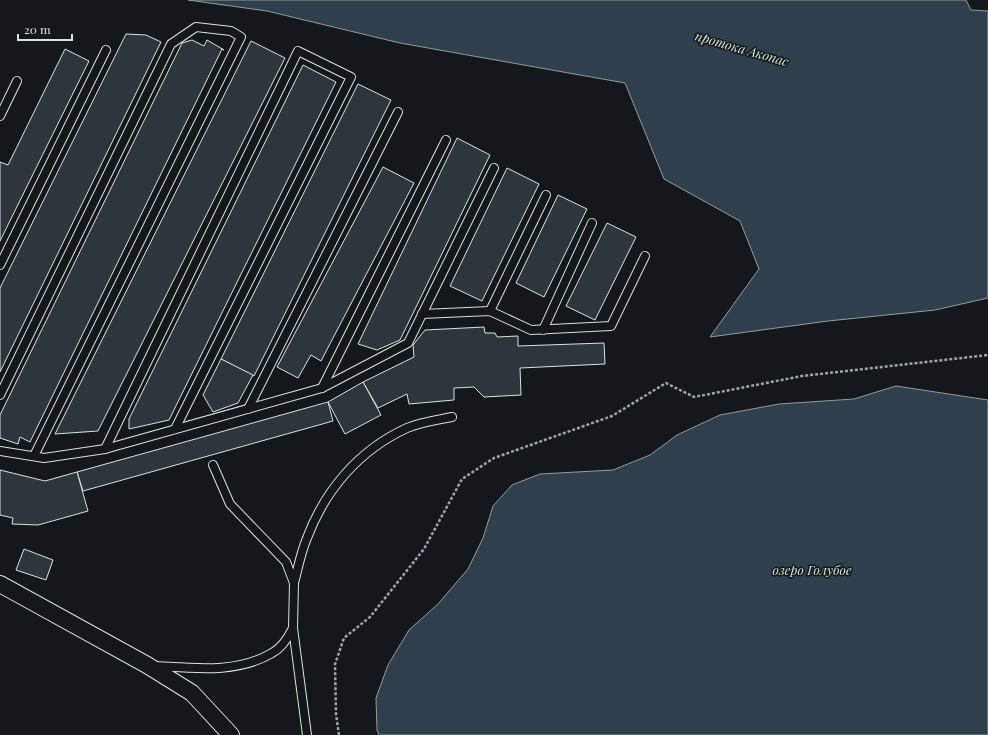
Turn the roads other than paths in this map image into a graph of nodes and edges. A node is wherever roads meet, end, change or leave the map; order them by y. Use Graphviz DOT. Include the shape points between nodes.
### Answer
graph roads {
  1 [pos="106,50"];
  2 [pos="17,80"];
  3 [pos="398,112"];
  4 [pos="0,116"];
  5 [pos="446,140"];
  6 [pos="494,168"];
  7 [pos="546,195"];
  8 [pos="592,223"];
  9 [pos="646,256"];
  10 [pos="0,265"];
  11 [pos="490,311"];
  12 [pos="422,314"];
  13 [pos="542,330"];
  14 [pos="322,388"];
  15 [pos="0,395"];
  16 [pos="248,409"];
  17 [pos="452,417"];
  18 [pos="175,429"];
  19 [pos="105,449"];
  20 [pos="0,451"];
  21 [pos="34,456"];
  22 [pos="213,465"];
  23 [pos="294,582"];
  24 [pos="0,584"];
  25 [pos="294,628"];
  26 [pos="147,665"];
  27 [pos="231,735"];
  28 [pos="307,735"];
  1 -- 10 [label="lane"];
  2 -- 4 [label="lane"];
  3 -- 16 [label="lane"];
  5 -- 14 [label="lane"];
  6 -- 12 [label="lane"];
  7 -- 11 [label="lane"];
  8 -- 13 [label="lane"];
  9 -- 13 [label="lane" via="611,326"];
  11 -- 12 [label="lane"];
  11 -- 13 [label="lane" via="531,330"];
  12 -- 14 [label="lane" via="408,343"];
  14 -- 16 [label="lane"];
  15 -- 21 [label="lane" via="171,44 196,28 231,31 241,37"];
  16 -- 18 [label="lane"];
  17 -- 23 [label="lane" via="409,428 379,443 355,462 332,490 307,538"];
  18 -- 19 [label="lane"];
  18 -- 19 [label="lane" via="351,78 298,51"];
  19 -- 21 [label="lane" via="44,458"];
  20 -- 21 [label="lane"];
  22 -- 23 [label="lane" via="230,504 286,562"];
  23 -- 25 [label="lane"];
  24 -- 26 [label="street"];
  25 -- 26 [label="lane" via="285,642 272,653 251,662 216,669"];
  25 -- 28 [label="lane"];
  26 -- 27 [label="street" via="192,693"];
}
